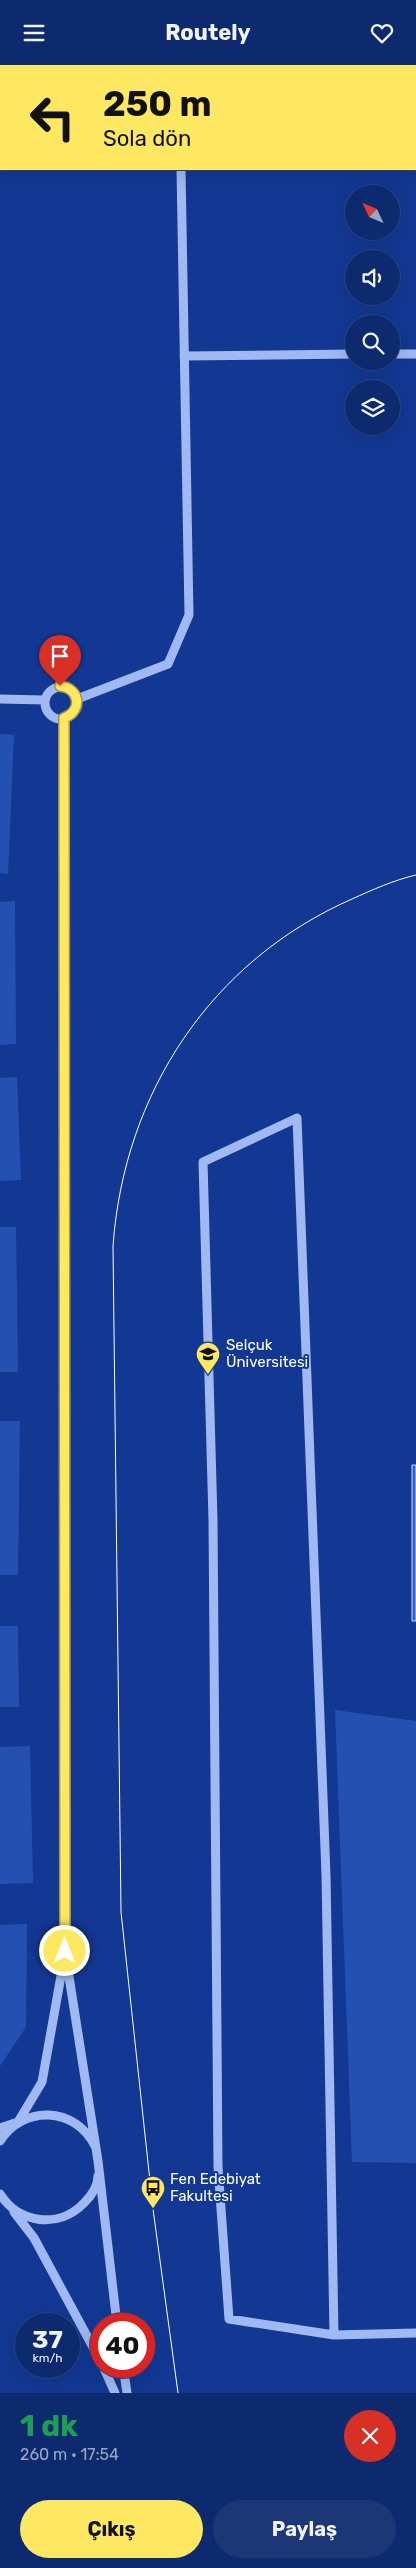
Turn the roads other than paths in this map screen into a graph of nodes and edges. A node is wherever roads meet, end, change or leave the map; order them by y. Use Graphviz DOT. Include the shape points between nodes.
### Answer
graph roads {
  1 [pos="181,170"];
  2 [pos="416,353"];
  3 [pos="345,354"];
  4 [pos="400,354"];
  5 [pos="184,356"];
  6 [pos="0,699"];
  7 [pos="77,699"];
  8 [pos="45,700"];
  9 [pos="64,718"];
  10 [pos="65,1951"];
  11 [pos="18,2122"];
  12 [pos="0,2128"];
  13 [pos="0,2141"];
  14 [pos="98,2161"];
  15 [pos="0,2194"];
  16 [pos="0,2202"];
  17 [pos="12,2209"];
  18 [pos="116,2313"];
  19 [pos="416,2333"];
  20 [pos="334,2335"];
  21 [pos="90,2342"];
  22 [pos="108,2378"];
  23 [pos="125,2378"];
  24 [pos="115,2393"];
  25 [pos="127,2393"];
  1 -- 5 [label="street"];
  2 -- 4 [label="street"];
  3 -- 5 [label="street"];
  5 -- 7 [label="street" via="189,615 168,664"];
  6 -- 8 [label="street"];
  7 -- 8 [label="street" via="71,690 60,686 50,691"];
  7 -- 9 [label="street" via="73,713"];
  8 -- 9 [label="street" via="50,715"];
  9 -- 10 [label="street"];
  10 -- 11 [label="street" via="42,2082"];
  10 -- 14 [label="street"];
  11 -- 12 [label="street"];
  11 -- 13 [label="street"];
  11 -- 14 [label="street" via="34,2115 51,2114 69,2119 83,2129 94,2144"];
  14 -- 17 [label="street" via="98,2180 90,2197 78,2210 62,2218 43,2220 26,2217"];
  14 -- 18 [label="street"];
  15 -- 17 [label="street"];
  16 -- 17 [label="street"];
  17 -- 21 [label="street" via="34,2238"];
  19 -- 20 [label="street"];
  20 -- 20 [label="street" via="326,1875 297,1118 203,1161 214,1521 218,2167 228,2319"];
  22 -- 24 [label="street"];
  23 -- 25 [label="street"];
}
